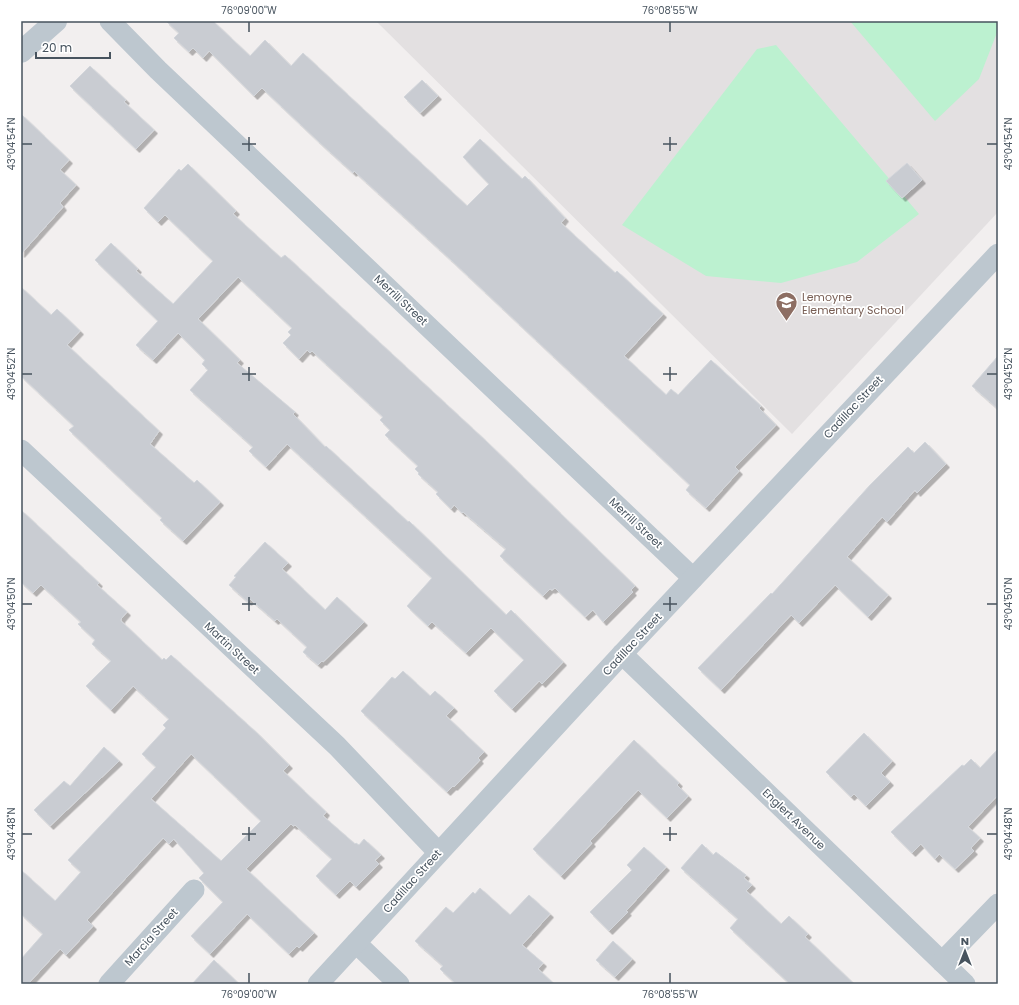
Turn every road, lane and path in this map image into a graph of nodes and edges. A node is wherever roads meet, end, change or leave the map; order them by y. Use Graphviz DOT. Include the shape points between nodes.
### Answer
graph roads {
  1 [pos="56,21"];
  2 [pos="110,21"];
  3 [pos="21,52"];
  4 [pos="998,254"];
  5 [pos="21,450"];
  6 [pos="694,578"];
  7 [pos="622,654"];
  8 [pos="438,852"];
  9 [pos="194,890"];
  10 [pos="998,904"];
  11 [pos="356,943"];
  12 [pos="942,962"];
  13 [pos="109,984"];
  14 [pos="318,984"];
  15 [pos="399,984"];
  16 [pos="965,984"];
  1 -- 3 [label="street"];
  2 -- 6 [label="street, Merrill Street" via="158,70"];
  4 -- 6 [label="street, Cadillac Street"];
  5 -- 8 [label="street, Martin Street" via="337,746"];
  6 -- 7 [label="street, Cadillac Street"];
  7 -- 8 [label="street, Cadillac Street"];
  7 -- 12 [label="street, Englert Avenue"];
  8 -- 11 [label="street, Cadillac Street"];
  9 -- 13 [label="street, Marcia Street"];
  10 -- 12 [label="street"];
  11 -- 14 [label="street, Cadillac Street"];
  11 -- 15 [label="street"];
  12 -- 16 [label="street, Englert Avenue"];
}
